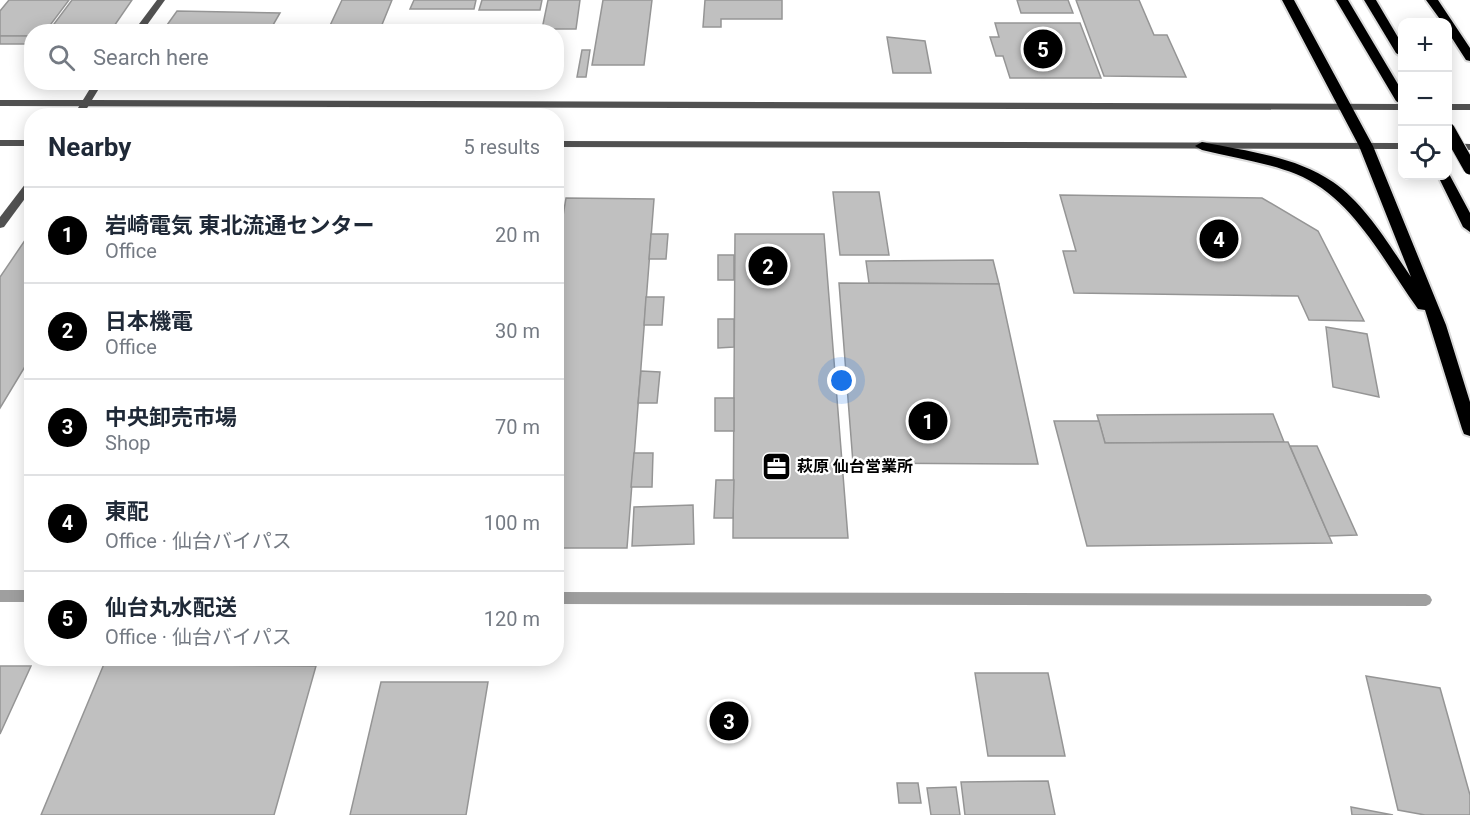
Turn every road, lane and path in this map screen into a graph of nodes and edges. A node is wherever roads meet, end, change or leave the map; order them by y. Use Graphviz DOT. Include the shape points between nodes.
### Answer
graph roads {
  1 [pos="161,0"];
  2 [pos="1288,0"];
  3 [pos="1342,0"];
  4 [pos="1370,0"];
  5 [pos="1432,0"];
  6 [pos="1444,18"];
  7 [pos="143,24"];
  8 [pos="1452,30"];
  9 [pos="1398,46"];
  10 [pos="1470,57"];
  11 [pos="94,90"];
  12 [pos="1398,94"];
  13 [pos="86,102"];
  14 [pos="0,103"];
  15 [pos="1347,106"];
  16 [pos="1398,107"];
  17 [pos="1452,107"];
  18 [pos="1470,107"];
  19 [pos="82,108"];
  20 [pos="1452,136"];
  21 [pos="0,143"];
  22 [pos="24,143"];
  23 [pos="564,144"];
  24 [pos="1202,146"];
  25 [pos="1366,146"];
  26 [pos="1398,146"];
  27 [pos="1452,146"];
  28 [pos="1470,147"];
  29 [pos="1470,168"];
  30 [pos="1447,180"];
  31 [pos="24,192"];
  32 [pos="0,224"];
  33 [pos="1470,227"];
  34 [pos="1438,326"];
  35 [pos="1470,429"];
  1 -- 7 [label="street"];
  2 -- 15 [label="highway"];
  3 -- 12 [label="highway"];
  4 -- 9 [label="highway"];
  5 -- 6 [label="highway"];
  8 -- 10 [label="highway"];
  11 -- 13 [label="street"];
  13 -- 14 [label="street"];
  13 -- 15 [label="street"];
  13 -- 19 [label="street"];
  15 -- 16 [label="street"];
  15 -- 25 [label="highway"];
  17 -- 18 [label="street"];
  20 -- 29 [label="highway, bridge"];
  21 -- 22 [label="street"];
  23 -- 24 [label="street"];
  24 -- 25 [label="street"];
  24 -- 34 [label="highway" via="1293,169 1329,186 1352,210"];
  25 -- 26 [label="street"];
  25 -- 34 [label="highway"];
  27 -- 28 [label="street"];
  30 -- 33 [label="highway"];
  31 -- 32 [label="street"];
  34 -- 35 [label="highway"];
}
